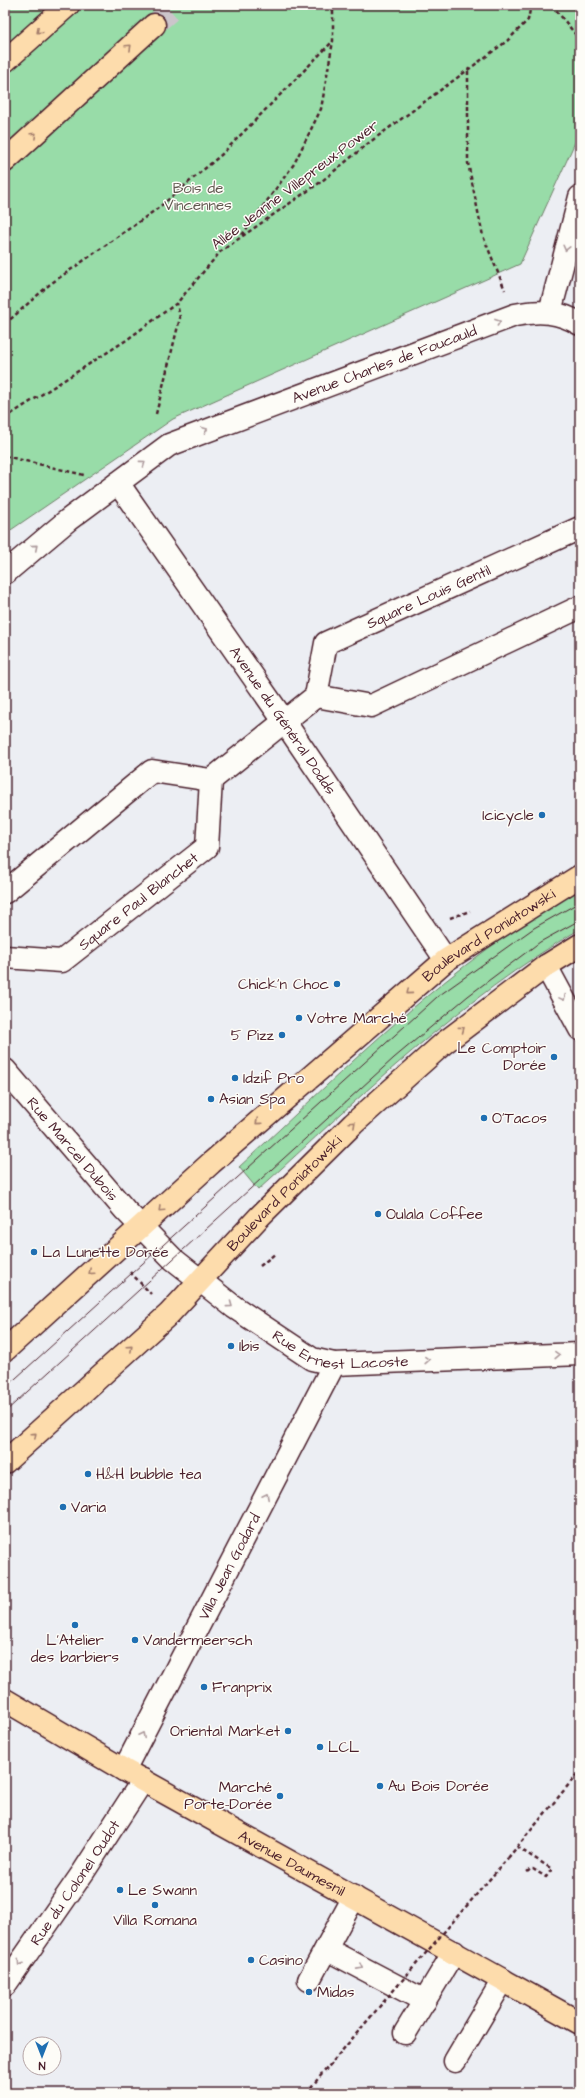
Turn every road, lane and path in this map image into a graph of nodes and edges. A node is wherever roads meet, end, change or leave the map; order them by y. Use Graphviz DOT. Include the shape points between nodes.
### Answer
graph roads {
  1 [pos="68,5"];
  2 [pos="333,5"];
  3 [pos="531,5"];
  4 [pos="552,5"];
  5 [pos="154,24"];
  6 [pos="580,40"];
  7 [pos="333,41"];
  8 [pos="5,61"];
  9 [pos="468,71"];
  10 [pos="5,161"];
  11 [pos="580,197"];
  12 [pos="241,237"];
  13 [pos="506,292"];
  14 [pos="177,303"];
  15 [pos="550,312"];
  16 [pos="5,324"];
  17 [pos="580,324"];
  18 [pos="156,414"];
  19 [pos="5,418"];
  20 [pos="5,456"];
  21 [pos="118,483"];
  22 [pos="580,528"];
  23 [pos="5,572"];
  24 [pos="580,607"];
  25 [pos="316,696"];
  26 [pos="284,721"];
  27 [pos="216,776"];
  28 [pos="580,876"];
  29 [pos="5,892"];
  30 [pos="580,945"];
  31 [pos="5,957"];
  32 [pos="446,960"];
  33 [pos="546,966"];
  34 [pos="580,1029"];
  35 [pos="5,1070"];
  36 [pos="141,1227"];
  37 [pos="113,1252"];
  38 [pos="276,1253"];
  39 [pos="260,1266"];
  40 [pos="199,1282"];
  41 [pos="169,1314"];
  42 [pos="5,1350"];
  43 [pos="580,1354"];
  44 [pos="334,1364"];
  45 [pos="5,1462"];
  46 [pos="5,1700"];
  47 [pos="124,1770"];
  48 [pos="580,1771"];
  49 [pos="143,1780"];
  50 [pos="517,1847"];
  51 [pos="527,1872"];
  52 [pos="354,1896"];
  53 [pos="326,1949"];
  54 [pos="454,1952"];
  55 [pos="309,1980"];
  56 [pos="503,1980"];
  57 [pos="5,1986"];
  58 [pos="424,2001"];
  59 [pos="580,2023"];
  60 [pos="406,2033"];
  61 [pos="455,2061"];
  62 [pos="306,2093"];
  1 -- 8 [label="main road, one-way"];
  2 -- 7 [label="path"];
  3 -- 9 [label="path, Allée Jeanne Villepreux-Power" via="528,20 507,41"];
  4 -- 6 [label="path"];
  10 -- 5 [label="main road, one-way"];
  7 -- 12 [label="path" via="321,109 294,164"];
  7 -- 16 [label="path" via="221,155 157,209 49,285"];
  9 -- 12 [label="path, Allée Jeanne Villepreux-Power"];
  9 -- 13 [label="path" via="468,163 483,236"];
  11 -- 15 [label="street, one-way"];
  12 -- 14 [label="path, Allée Jeanne Villepreux-Power" via="221,251"];
  14 -- 18 [label="path" via="180,318"];
  14 -- 19 [label="path, Allée Jeanne Villepreux-Power" via="125,341"];
  15 -- 17 [label="street, Avenue Charles de Foucauld" via="568,317"];
  21 -- 15 [label="street, Avenue Charles de Foucauld, one-way" via="169,445 202,431 515,315 535,311"];
  20 -- 21 [label="path"];
  23 -- 21 [label="street, Avenue Charles de Foucauld, one-way"];
  21 -- 26 [label="street, Avenue du Général Dodds"];
  22 -- 25 [label="street, Square Louis Gentil" via="326,643"];
  24 -- 25 [label="street" via="371,706"];
  25 -- 26 [label="street"];
  26 -- 27 [label="street"];
  26 -- 32 [label="street, Avenue du Général Dodds"];
  27 -- 29 [label="street" via="152,771"];
  27 -- 31 [label="street, Square Paul Blanchet" via="207,847 62,961"];
  28 -- 32 [label="main road, Boulevard Poniatowski"];
  30 -- 33 [label="main road, Boulevard Poniatowski"];
  32 -- 36 [label="main road, Boulevard Poniatowski, one-way" via="226,1149"];
  33 -- 34 [label="street, one-way"];
  40 -- 33 [label="main road, Boulevard Poniatowski, one-way" via="260,1216 353,1124 444,1043"];
  35 -- 36 [label="street, Rue Marcel Dubois"];
  36 -- 37 [label="main road, Boulevard Poniatowski"];
  36 -- 40 [label="street, Rue Ernest Lacoste" via="160,1248"];
  37 -- 41 [label="path"];
  37 -- 42 [label="main road, Boulevard Poniatowski, one-way"];
  38 -- 39 [label="path"];
  40 -- 41 [label="main road, Boulevard Poniatowski"];
  40 -- 44 [label="street, Rue Ernest Lacoste, one-way" via="312,1359"];
  45 -- 41 [label="main road, Boulevard Poniatowski, one-way"];
  44 -- 43 [label="street, Rue Ernest Lacoste, one-way"];
  47 -- 44 [label="street, Villa Jean Godard, one-way"];
  46 -- 47 [label="main road, Avenue Daumesnil"];
  47 -- 49 [label="main road, Avenue Daumesnil"];
  48 -- 50 [label="path"];
  49 -- 52 [label="main road, Avenue Daumesnil"];
  49 -- 57 [label="street, Rue du Colonel Oudot, one-way"];
  50 -- 51 [label="path" via="552,1869 546,1877 533,1869"];
  50 -- 62 [label="path, bridge"];
  52 -- 53 [label="street"];
  52 -- 54 [label="main road, Avenue Daumesnil"];
  53 -- 55 [label="street"];
  53 -- 58 [label="street, one-way"];
  54 -- 56 [label="main road, Avenue Daumesnil"];
  54 -- 58 [label="street"];
  56 -- 59 [label="main road, Avenue Daumesnil"];
  56 -- 61 [label="street"];
  58 -- 60 [label="street"];
}
